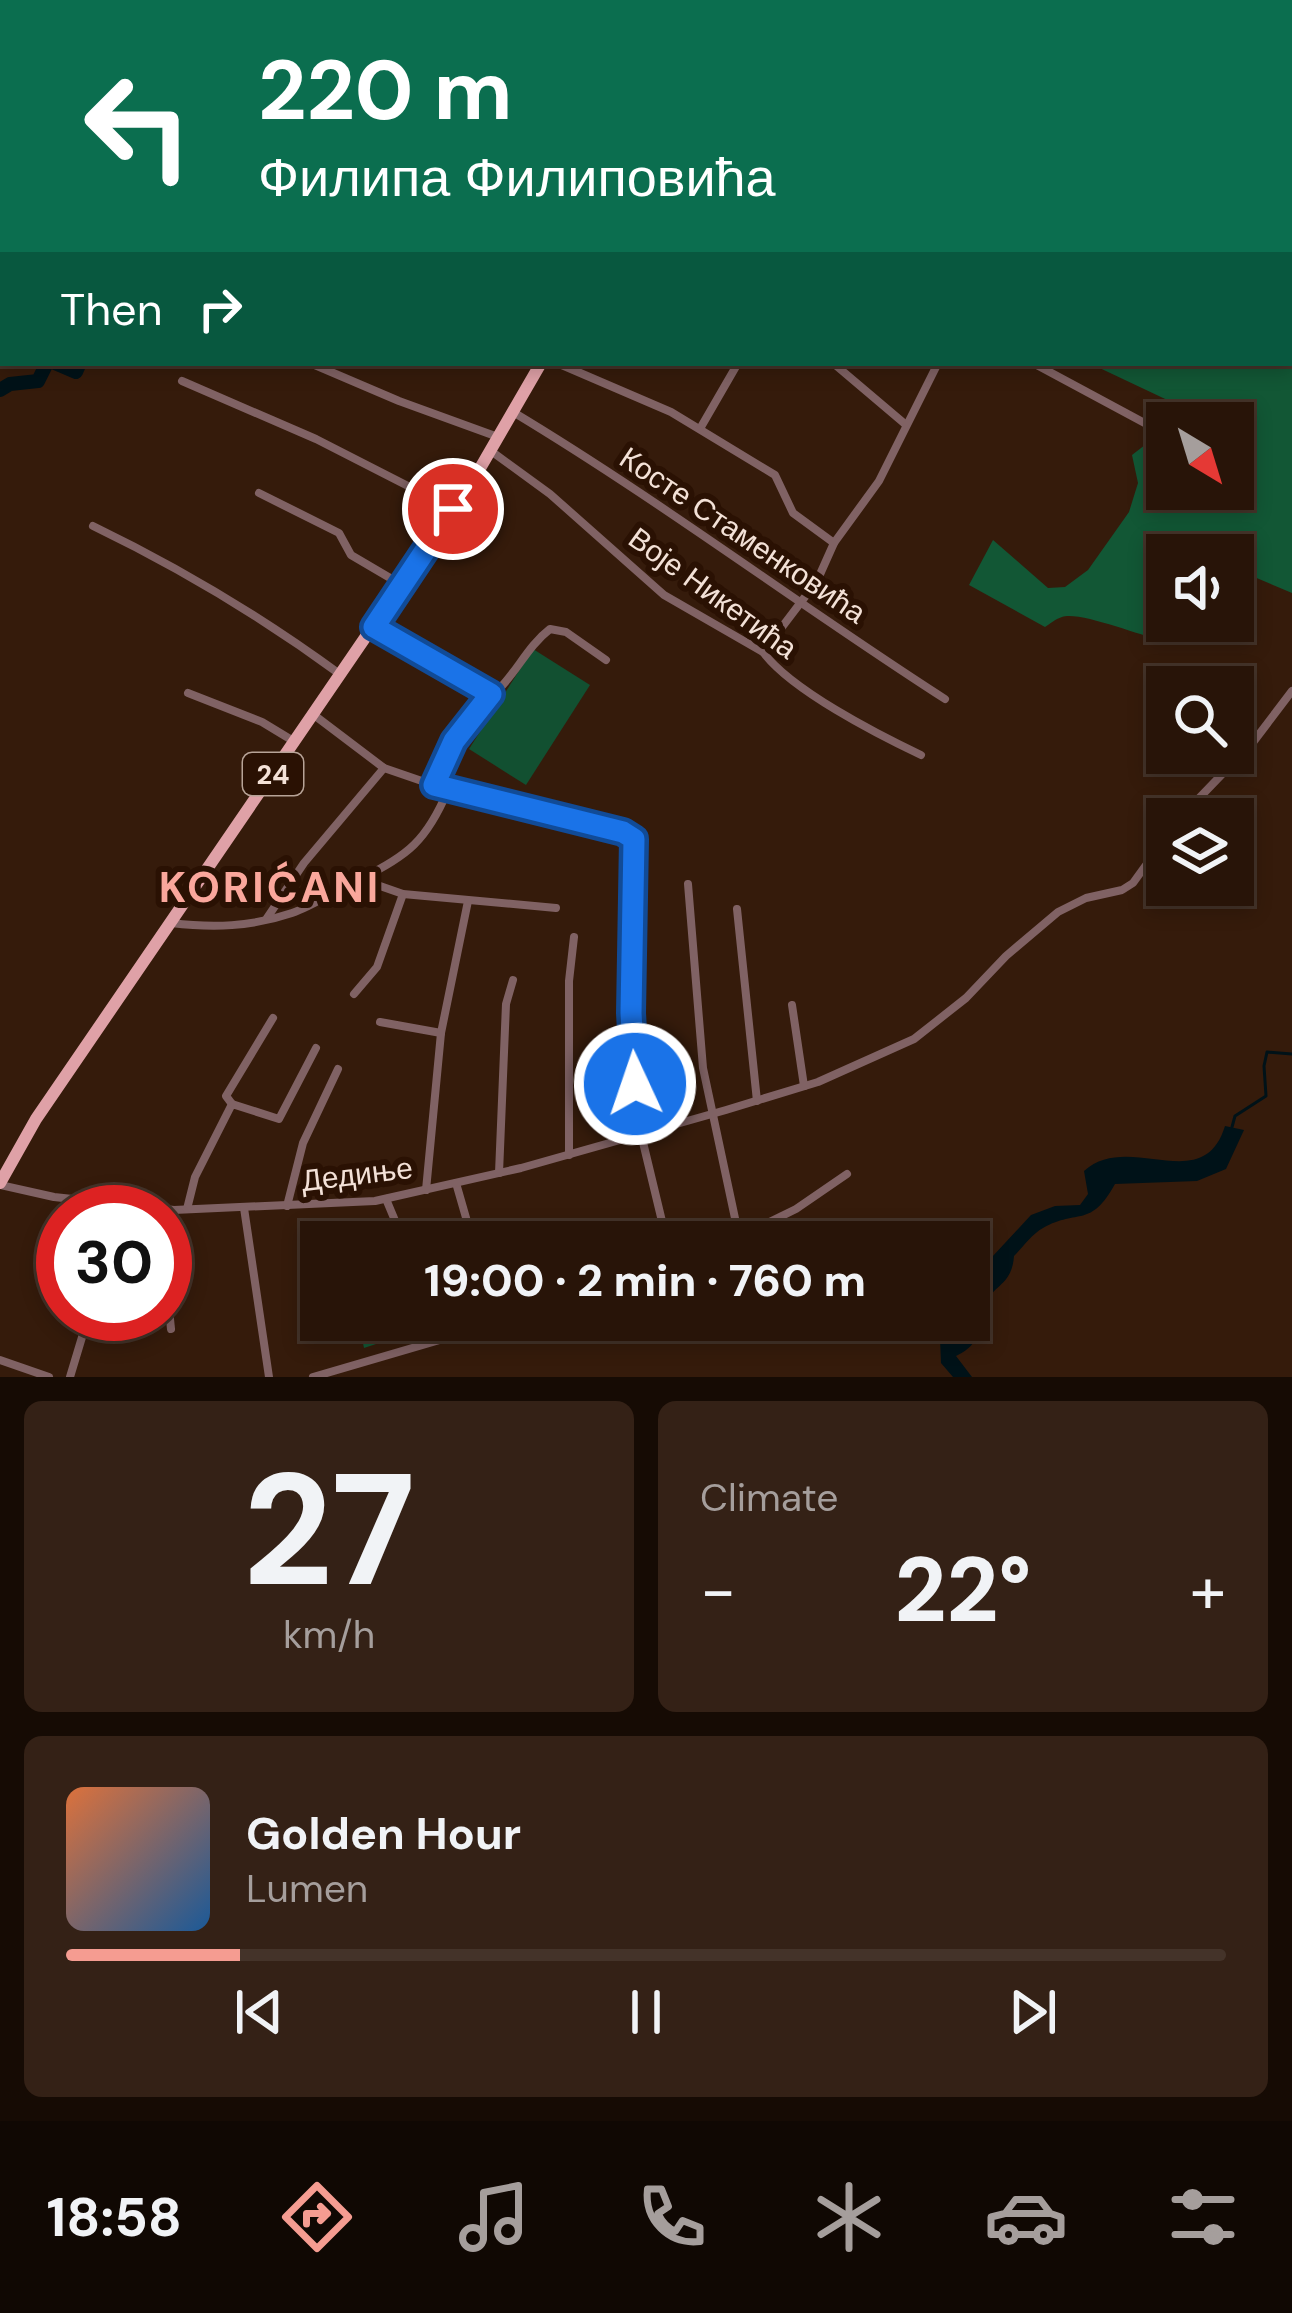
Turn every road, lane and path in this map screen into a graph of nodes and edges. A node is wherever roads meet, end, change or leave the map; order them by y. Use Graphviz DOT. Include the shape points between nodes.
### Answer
graph roads {
  1 [pos="317,366"];
  2 [pos="539,366"];
  3 [pos="563,366"];
  4 [pos="736,366"];
  5 [pos="837,366"];
  6 [pos="936,366"];
  7 [pos="1039,366"];
  8 [pos="182,381"];
  9 [pos="513,412"];
  10 [pos="905,424"];
  11 [pos="1146,424"];
  12 [pos="700,428"];
  13 [pos="499,437"];
  14 [pos="491,451"];
  15 [pos="259,493"];
  16 [pos="453,509"];
  17 [pos="93,526"];
  18 [pos="834,543"];
  19 [pos="401,585"];
  20 [pos="800,605"];
  21 [pos="374,627"];
  22 [pos="763,652"];
  23 [pos="606,660"];
  24 [pos="341,675"];
  25 [pos="1292,691"];
  26 [pos="188,693"];
  27 [pos="491,694"];
  28 [pos="945,699"];
  29 [pos="314,715"];
  30 [pos="295,742"];
  31 [pos="921,755"];
  32 [pos="384,768"];
  33 [pos="434,785"];
  34 [pos="448,790"];
  35 [pos="1199,798"];
  36 [pos="1146,865"];
  37 [pos="360,879"];
  38 [pos="688,884"];
  39 [pos="403,894"];
  40 [pos="468,901"];
  41 [pos="556,908"];
  42 [pos="737,910"];
  43 [pos="266,920"];
  44 [pos="171,922"];
  45 [pos="574,937"];
  46 [pos="513,980"];
  47 [pos="354,994"];
  48 [pos="792,1005"];
  49 [pos="273,1018"];
  50 [pos="380,1022"];
  51 [pos="441,1033"];
  52 [pos="316,1048"];
  53 [pos="338,1069"];
  54 [pos="804,1086"];
  55 [pos="757,1101"];
  56 [pos="232,1104"];
  57 [pos="712,1114"];
  58 [pos="641,1134"];
  59 [pos="569,1155"];
  60 [pos="499,1174"];
  61 [pos="847,1174"];
  62 [pos="0,1184"];
  63 [pos="456,1184"];
  64 [pos="192,1188"];
  65 [pos="427,1190"];
  66 [pos="36,1195"];
  67 [pos="386,1199"];
  68 [pos="287,1206"];
  69 [pos="244,1208"];
  70 [pos="192,1209"];
  71 [pos="395,1221"];
  72 [pos="467,1221"];
  73 [pos="662,1221"];
  74 [pos="735,1221"];
  75 [pos="772,1221"];
  76 [pos="81,1341"];
  77 [pos="433,1341"];
  78 [pos="0,1360"];
  79 [pos="49,1377"];
  80 [pos="70,1377"];
  81 [pos="269,1377"];
  82 [pos="313,1377"];
  1 -- 13 [label="street"];
  2 -- 9 [label="main road, 24"];
  3 -- 12 [label="street"];
  4 -- 12 [label="street"];
  5 -- 10 [label="street"];
  6 -- 10 [label="street"];
  7 -- 11 [label="street"];
  8 -- 16 [label="street"];
  9 -- 13 [label="main road, 24"];
  9 -- 20 [label="street, Косте Стаменковића"];
  10 -- 18 [label="street" via="879,481"];
  12 -- 18 [label="street" via="775,475 793,513"];
  13 -- 14 [label="main road, 24"];
  14 -- 16 [label="main road, 24"];
  14 -- 22 [label="street, Воје Никетића" via="664,595"];
  15 -- 19 [label="street" via="339,532 351,555"];
  16 -- 19 [label="main road, 24"];
  17 -- 24 [label="street" via="214,590"];
  18 -- 20 [label="street"];
  19 -- 21 [label="main road, 24"];
  20 -- 22 [label="street"];
  20 -- 28 [label="street, Косте Стаменковића"];
  21 -- 24 [label="main road, 24"];
  21 -- 27 [label="street"];
  22 -- 31 [label="street, Воје Никетића" via="802,686"];
  23 -- 27 [label="street" via="550,629"];
  24 -- 29 [label="main road, 24"];
  25 -- 35 [label="street"];
  26 -- 30 [label="street"];
  27 -- 33 [label="street" via="454,741"];
  29 -- 30 [label="main road, 24"];
  29 -- 32 [label="street"];
  30 -- 44 [label="main road, 24"];
  32 -- 33 [label="street"];
  32 -- 43 [label="street"];
  33 -- 34 [label="street"];
  34 -- 37 [label="street" via="422,840"];
  34 -- 58 [label="street" via="631,835"];
  36 -- 54 [label="street, Дедиње" via="1122,890 1058,912 914,1039"];
  37 -- 39 [label="street"];
  37 -- 43 [label="street"];
  38 -- 57 [label="street"];
  39 -- 40 [label="street"];
  39 -- 47 [label="street" via="376,967"];
  40 -- 41 [label="street"];
  40 -- 51 [label="street"];
  42 -- 55 [label="street"];
  43 -- 44 [label="street" via="217,928"];
  44 -- 62 [label="main road, 24"];
  45 -- 59 [label="street"];
  46 -- 60 [label="street"];
  48 -- 54 [label="street"];
  49 -- 56 [label="street" via="226,1096"];
  50 -- 51 [label="street"];
  51 -- 65 [label="street"];
  52 -- 56 [label="street" via="279,1118"];
  53 -- 68 [label="street" via="303,1143"];
  54 -- 55 [label="street, Дедиње"];
  55 -- 57 [label="street, Дедиње"];
  56 -- 64 [label="street"];
  57 -- 58 [label="street, Дедиње"];
  57 -- 74 [label="street"];
  58 -- 59 [label="street, Дедиње"];
  58 -- 73 [label="street"];
  59 -- 60 [label="street, Дедиње"];
  60 -- 63 [label="street, Дедиње"];
  61 -- 75 [label="street"];
  62 -- 66 [label="street, Дедиње"];
  63 -- 65 [label="street, Дедиње"];
  63 -- 72 [label="street"];
  65 -- 67 [label="street, Дедиње"];
  67 -- 68 [label="street, Дедиње"];
  67 -- 71 [label="street"];
  68 -- 69 [label="street, Дедиње"];
  69 -- 70 [label="street, Дедиње"];
  69 -- 81 [label="street"];
  76 -- 80 [label="street"];
  77 -- 82 [label="street"];
  78 -- 79 [label="street"];
}
